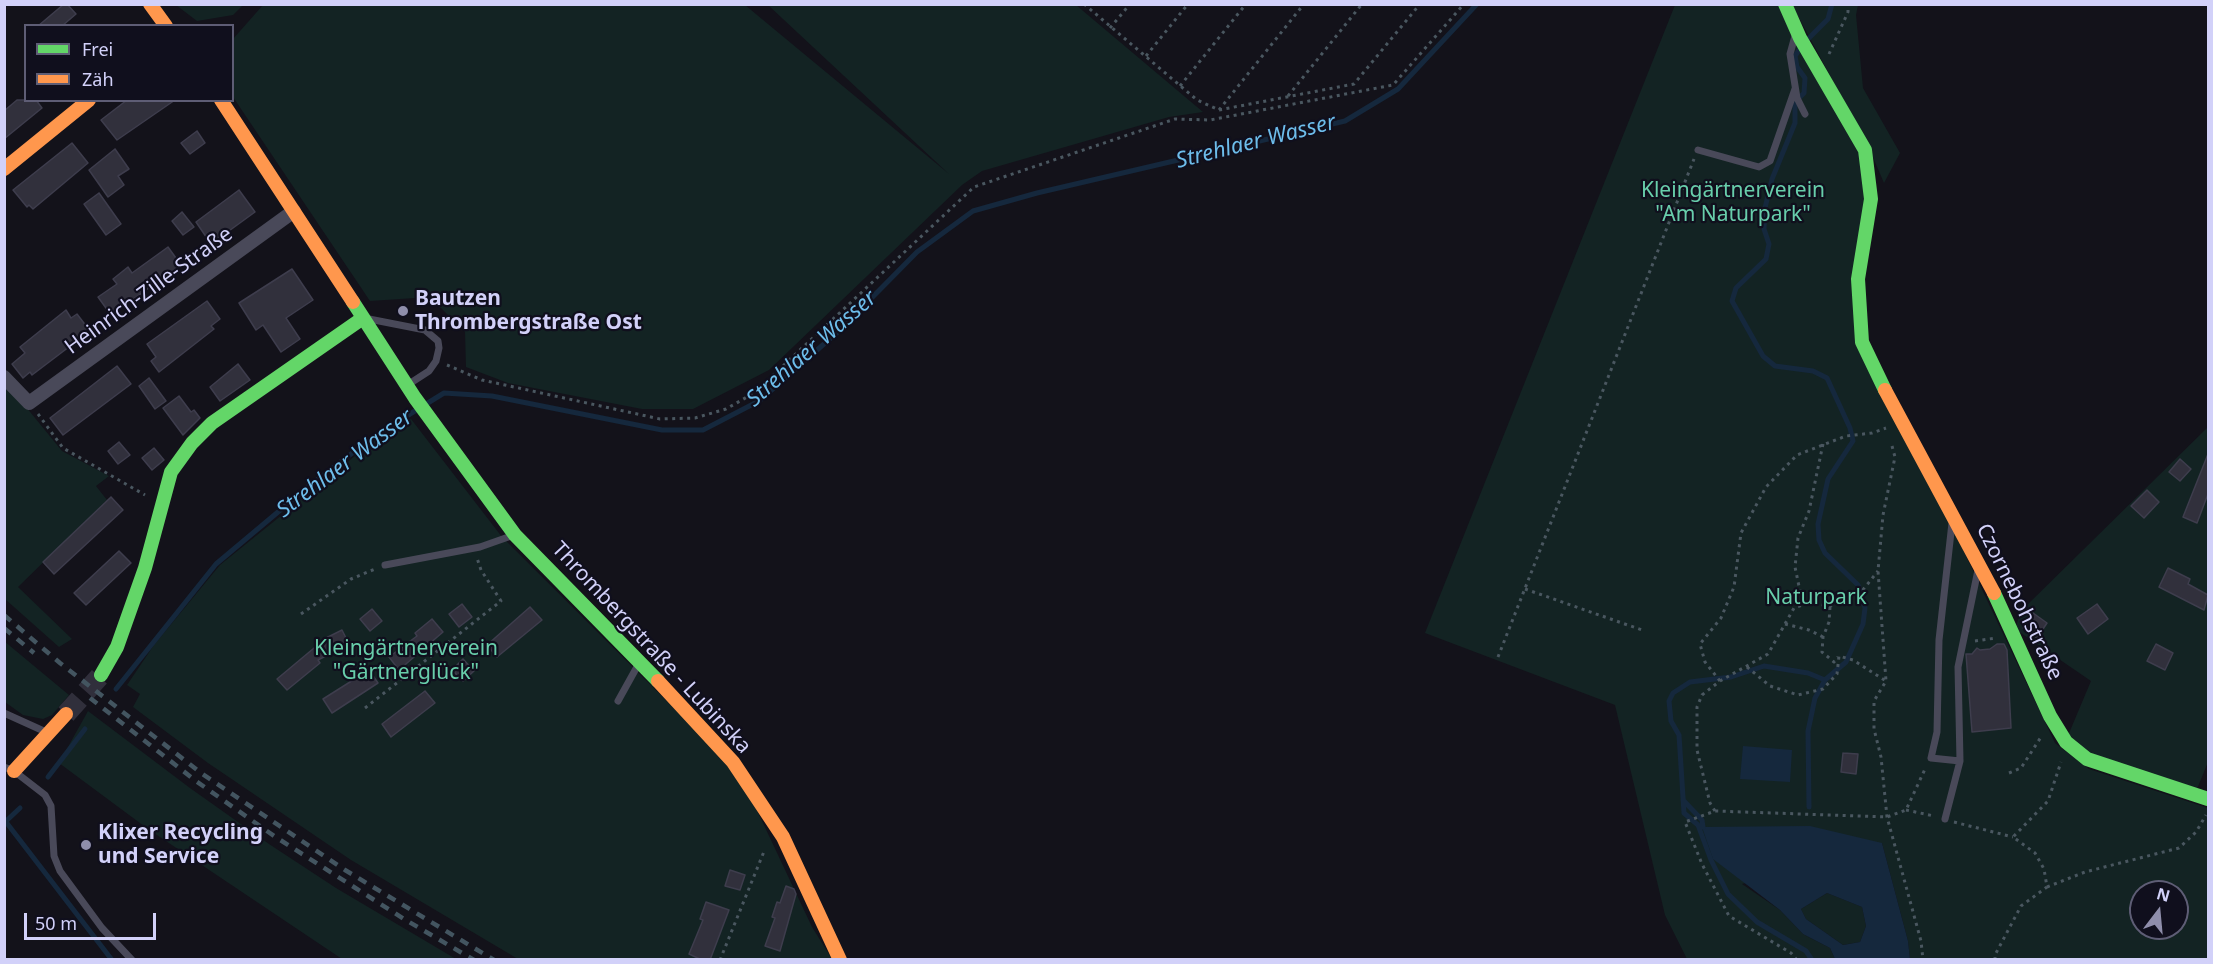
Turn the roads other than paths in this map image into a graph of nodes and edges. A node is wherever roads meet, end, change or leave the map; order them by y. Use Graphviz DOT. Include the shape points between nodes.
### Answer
graph roads {
  1 [pos="150,4"];
  2 [pos="1785,4"];
  3 [pos="165,24"];
  4 [pos="1801,39"];
  5 [pos="1795,89"];
  6 [pos="87,102"];
  7 [pos="222,102"];
  8 [pos="1805,114"];
  9 [pos="1698,150"];
  10 [pos="4,169"];
  11 [pos="294,211"];
  12 [pos="363,318"];
  13 [pos="4,376"];
  14 [pos="407,385"];
  15 [pos="1953,514"];
  16 [pos="516,535"];
  17 [pos="1980,563"];
  18 [pos="385,565"];
  19 [pos="639,662"];
  20 [pos="101,675"];
  21 [pos="618,701"];
  22 [pos="4,713"];
  23 [pos="66,714"];
  24 [pos="49,733"];
  25 [pos="1960,761"];
  26 [pos="9,769"];
  27 [pos="2208,799"];
  28 [pos="1945,819"];
  29 [pos="132,960"];
  30 [pos="840,960"];
  1 -- 3 [label="street"];
  2 -- 4 [label="street"];
  4 -- 5 [label="lane" via="1790,54"];
  4 -- 15 [label="street, Czornebohstraße" via="1865,150 1870,199 1858,279 1862,342"];
  5 -- 8 [label="lane"];
  5 -- 9 [label="lane" via="1770,161 1759,167"];
  6 -- 10 [label="street"];
  7 -- 11 [label="street"];
  11 -- 12 [label="street"];
  11 -- 13 [label="street, Heinrich-Zille-Straße" via="28,403"];
  12 -- 14 [label="street"];
  12 -- 14 [label="lane" via="425,330 438,341 436,361 429,371"];
  12 -- 20 [label="street" via="212,423 192,443 171,472 145,568 117,648"];
  14 -- 16 [label="street, Thrombergstraße - Lubinska"];
  15 -- 17 [label="street, Czornebohstraße"];
  15 -- 25 [label="lane" via="1939,640 1938,732 1931,758"];
  16 -- 18 [label="lane" via="480,548"];
  16 -- 19 [label="street, Thrombergstraße - Lubinska"];
  17 -- 25 [label="lane" via="1958,666"];
  17 -- 27 [label="street, Czornebohstraße" via="2050,716 2066,742 2087,759"];
  19 -- 21 [label="lane"];
  19 -- 30 [label="street, Thrombergstraße - Lubinska" via="733,762 759,798 783,837"];
  22 -- 24 [label="lane"];
  23 -- 24 [label="street"];
  24 -- 26 [label="street"];
  25 -- 28 [label="lane"];
  26 -- 29 [label="lane" via="34,785 51,806 54,856 60,871 102,928"];
}
